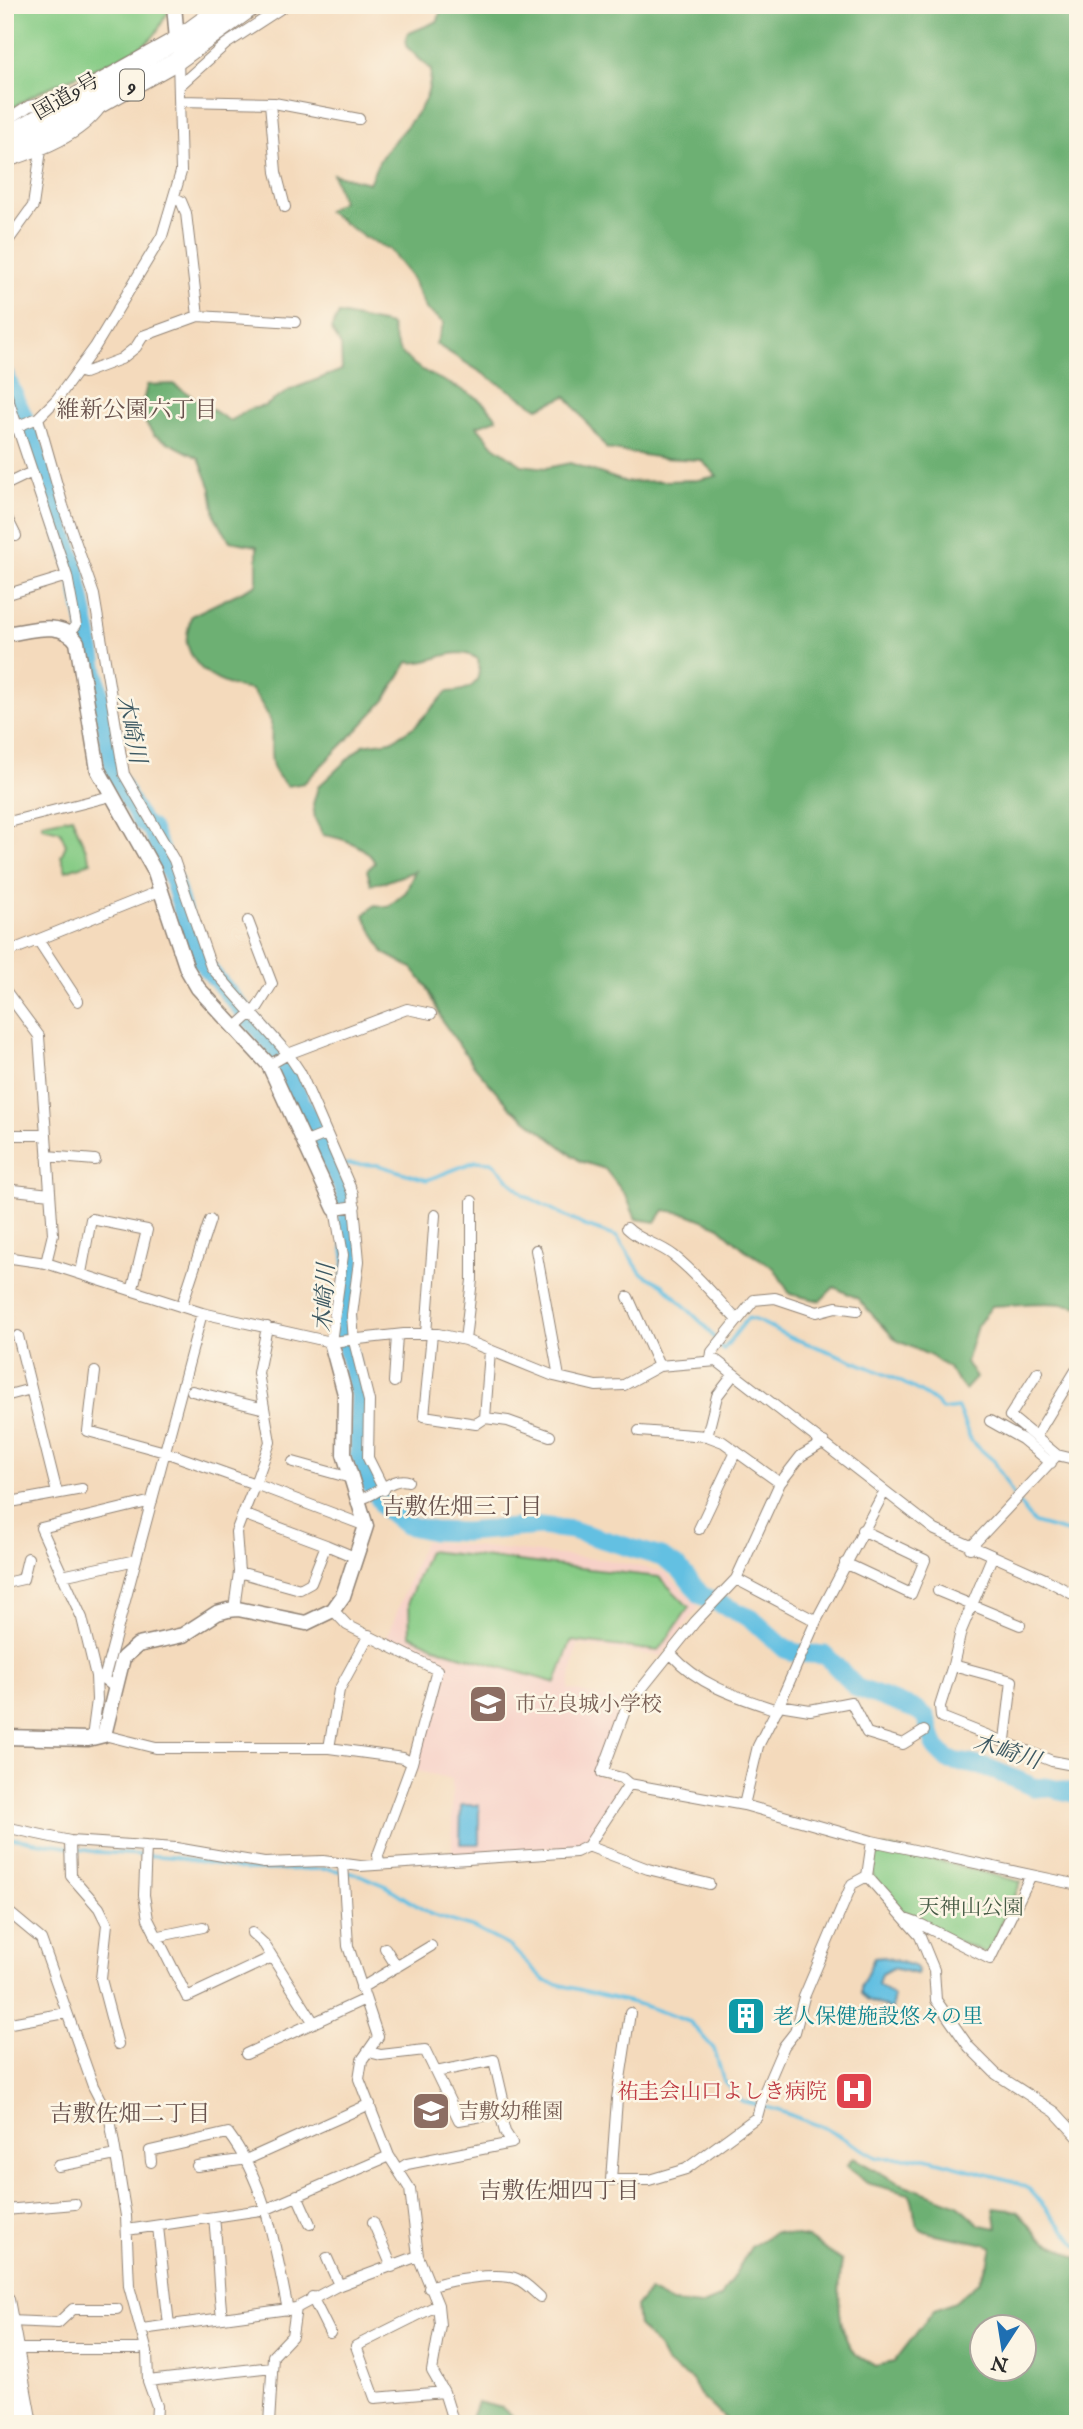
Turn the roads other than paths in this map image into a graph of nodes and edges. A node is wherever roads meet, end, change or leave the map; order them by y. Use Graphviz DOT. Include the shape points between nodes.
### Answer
graph roads {
  1 [pos="174,5"];
  2 [pos="225,5"];
  3 [pos="254,5"];
  4 [pos="286,5"];
  5 [pos="177,40"];
  6 [pos="178,60"];
  7 [pos="179,86"];
  8 [pos="73,99"];
  9 [pos="105,101"];
  10 [pos="180,101"];
  11 [pos="270,103"];
  12 [pos="359,119"];
  13 [pos="5,122"];
  14 [pos="5,137"];
  15 [pos="41,150"];
  16 [pos="5,157"];
  17 [pos="5,162"];
  18 [pos="175,198"];
  19 [pos="285,207"];
  20 [pos="5,245"];
  21 [pos="198,316"];
  22 [pos="295,321"];
  23 [pos="77,371"];
  24 [pos="5,390"];
  25 [pos="38,418"];
  26 [pos="16,427"];
  27 [pos="5,431"];
  28 [pos="32,472"];
  29 [pos="5,485"];
  30 [pos="5,514"];
  31 [pos="16,536"];
  32 [pos="67,576"];
  33 [pos="5,595"];
  34 [pos="70,632"];
  35 [pos="5,634"];
  36 [pos="111,796"];
  37 [pos="5,823"];
  38 [pos="162,890"];
  39 [pos="248,921"];
  40 [pos="38,940"];
  41 [pos="5,953"];
  42 [pos="5,990"];
  43 [pos="78,1001"];
  44 [pos="251,1011"];
  45 [pos="431,1014"];
  46 [pos="236,1027"];
  47 [pos="288,1054"];
  48 [pos="269,1065"];
  49 [pos="326,1134"];
  50 [pos="5,1135"];
  51 [pos="46,1135"];
  52 [pos="304,1143"];
  53 [pos="47,1156"];
  54 [pos="95,1160"];
  55 [pos="5,1189"];
  56 [pos="50,1194"];
  57 [pos="472,1201"];
  58 [pos="355,1206"];
  59 [pos="335,1209"];
  60 [pos="435,1215"];
  61 [pos="210,1220"];
  62 [pos="627,1228"];
  63 [pos="536,1250"];
  64 [pos="5,1257"];
  65 [pos="46,1263"];
  66 [pos="80,1273"];
  67 [pos="133,1289"];
  68 [pos="628,1297"];
  69 [pos="182,1305"];
  70 [pos="857,1310"];
  71 [pos="202,1312"];
  72 [pos="737,1320"];
  73 [pos="267,1327"];
  74 [pos="429,1334"];
  75 [pos="397,1335"];
  76 [pos="18,1336"];
  77 [pos="465,1340"];
  78 [pos="354,1341"];
  79 [pos="331,1342"];
  80 [pos="490,1351"];
  81 [pos="711,1359"];
  82 [pos="659,1366"];
  83 [pos="1078,1367"];
  84 [pos="95,1371"];
  85 [pos="1038,1373"];
  86 [pos="734,1374"];
  87 [pos="559,1377"];
  88 [pos="394,1382"];
  89 [pos="31,1389"];
  90 [pos="192,1391"];
  91 [pos="5,1396"];
  92 [pos="261,1408"];
  93 [pos="485,1418"];
  94 [pos="990,1421"];
  95 [pos="639,1432"];
  96 [pos="550,1436"];
  97 [pos="707,1436"];
  98 [pos="1036,1436"];
  99 [pos="824,1442"];
  100 [pos="736,1451"];
  101 [pos="165,1452"];
  102 [pos="1054,1459"];
  103 [pos="1078,1460"];
  104 [pos="293,1462"];
  105 [pos="351,1478"];
  106 [pos="408,1481"];
  107 [pos="780,1483"];
  108 [pos="255,1484"];
  109 [pos="82,1489"];
  110 [pos="384,1490"];
  111 [pos="884,1492"];
  112 [pos="57,1493"];
  113 [pos="360,1499"];
  114 [pos="152,1501"];
  115 [pos="5,1503"];
  116 [pos="243,1514"];
  117 [pos="366,1526"];
  118 [pos="699,1529"];
  119 [pos="862,1530"];
  120 [pos="326,1545"];
  121 [pos="970,1548"];
  122 [pos="992,1557"];
  123 [pos="28,1558"];
  124 [pos="357,1558"];
  125 [pos="136,1560"];
  126 [pos="845,1563"];
  127 [pos="239,1572"];
  128 [pos="62,1576"];
  129 [pos="736,1579"];
  130 [pos="5,1583"];
  131 [pos="938,1591"];
  132 [pos="1076,1593"];
  133 [pos="972,1605"];
  134 [pos="234,1609"];
  135 [pos="333,1610"];
  136 [pos="816,1621"];
  137 [pos="1020,1625"];
  138 [pos="369,1635"];
  139 [pos="672,1655"];
  140 [pos="953,1665"];
  141 [pos="105,1681"];
  142 [pos="778,1708"];
  143 [pos="924,1731"];
  144 [pos="5,1737"];
  145 [pos="98,1737"];
  146 [pos="1005,1740"];
  147 [pos="329,1748"];
  148 [pos="412,1763"];
  149 [pos="1073,1765"];
  150 [pos="629,1784"];
  151 [pos="744,1805"];
  152 [pos="5,1827"];
  153 [pos="69,1841"];
  154 [pos="872,1841"];
  155 [pos="146,1846"];
  156 [pos="588,1846"];
  157 [pos="343,1863"];
  158 [pos="379,1864"];
  159 [pos="867,1876"];
  160 [pos="1030,1877"];
  161 [pos="709,1885"];
  162 [pos="1078,1885"];
  163 [pos="5,1909"];
  164 [pos="905,1919"];
  165 [pos="203,1927"];
  166 [pos="252,1933"];
  167 [pos="155,1937"];
  168 [pos="431,1946"];
  169 [pos="385,1948"];
  170 [pos="272,1958"];
  171 [pos="397,1967"];
  172 [pos="361,1988"];
  173 [pos="365,1999"];
  174 [pos="66,2013"];
  175 [pos="631,2013"];
  176 [pos="314,2023"];
  177 [pos="5,2024"];
  178 [pos="118,2044"];
  179 [pos="369,2052"];
  180 [pos="246,2054"];
  181 [pos="436,2072"];
  182 [pos="370,2104"];
  183 [pos="500,2113"];
  184 [pos="1078,2137"];
  185 [pos="116,2155"];
  186 [pos="389,2156"];
  187 [pos="248,2159"];
  188 [pos="151,2161"];
  189 [pos="58,2166"];
  190 [pos="197,2166"];
  191 [pos="399,2169"];
  192 [pos="297,2195"];
  193 [pos="75,2204"];
  194 [pos="267,2209"];
  195 [pos="5,2210"];
  196 [pos="214,2218"];
  197 [pos="373,2222"];
  198 [pos="310,2224"];
  199 [pos="158,2227"];
  200 [pos="127,2230"];
  201 [pos="418,2256"];
  202 [pos="327,2258"];
  203 [pos="392,2267"];
  204 [pos="339,2285"];
  205 [pos="429,2288"];
  206 [pos="312,2297"];
  207 [pos="540,2297"];
  208 [pos="5,2300"];
  209 [pos="438,2305"];
  210 [pos="117,2309"];
  211 [pos="292,2309"];
  212 [pos="222,2318"];
  213 [pos="9,2321"];
  214 [pos="169,2325"];
  215 [pos="142,2329"];
  216 [pos="330,2333"];
  217 [pos="15,2349"];
  218 [pos="139,2349"];
  219 [pos="272,2367"];
  220 [pos="12,2368"];
  221 [pos="148,2381"];
  222 [pos="444,2392"];
  223 [pos="28,2424"];
  224 [pos="156,2424"];
  225 [pos="270,2424"];
  226 [pos="454,2424"];
  1 -- 5 [label="street"];
  2 -- 5 [label="highway, 国道9号 / 9"];
  3 -- 6 [label="highway, 国道9号 / 9"];
  4 -- 7 [label="street" via="226,44"];
  5 -- 6 [label="street"];
  5 -- 8 [label="highway, 国道9号 / 9"];
  6 -- 7 [label="street"];
  6 -- 9 [label="highway, 国道9号 / 9"];
  7 -- 10 [label="street"];
  8 -- 13 [label="street" via="29,106"];
  8 -- 14 [label="highway, 国道9号 / 9"];
  9 -- 15 [label="street" via="92,119"];
  9 -- 16 [label="highway, 国道9号 / 9"];
  10 -- 11 [label="street"];
  10 -- 18 [label="street" via="181,172"];
  11 -- 12 [label="street"];
  11 -- 19 [label="street" via="276,172"];
  15 -- 17 [label="street"];
  15 -- 20 [label="street" via="33,206"];
  18 -- 21 [label="street" via="181,201 188,227"];
  18 -- 23 [label="street" via="162,236"];
  21 -- 22 [label="street"];
  21 -- 23 [label="street" via="143,336 121,359 84,373"];
  23 -- 25 [label="street"];
  24 -- 26 [label="street"];
  25 -- 26 [label="street"];
  25 -- 44 [label="street" via="94,595 124,774 174,860 211,967"];
  26 -- 27 [label="street"];
  26 -- 28 [label="street"];
  28 -- 29 [label="street"];
  28 -- 32 [label="street"];
  30 -- 31 [label="street"];
  32 -- 33 [label="street"];
  32 -- 34 [label="street" via="76,625"];
  34 -- 35 [label="street" via="56,627"];
  34 -- 36 [label="street" via="77,642 93,749"];
  36 -- 37 [label="street"];
  36 -- 38 [label="street"];
  38 -- 40 [label="street"];
  38 -- 46 [label="street" via="187,969 198,988"];
  39 -- 44 [label="street" via="272,984"];
  40 -- 41 [label="street"];
  40 -- 43 [label="street"];
  42 -- 51 [label="street" via="39,1036"];
  44 -- 46 [label="street"];
  44 -- 47 [label="street"];
  45 -- 47 [label="street" via="407,1009"];
  46 -- 48 [label="street"];
  47 -- 48 [label="street"];
  47 -- 49 [label="street"];
  48 -- 52 [label="street"];
  49 -- 52 [label="street"];
  49 -- 58 [label="street"];
  50 -- 51 [label="street"];
  51 -- 53 [label="street"];
  52 -- 59 [label="street"];
  53 -- 54 [label="street"];
  53 -- 56 [label="street"];
  55 -- 56 [label="street"];
  56 -- 65 [label="street" via="53,1234"];
  57 -- 77 [label="street" via="472,1280"];
  58 -- 59 [label="street"];
  58 -- 78 [label="street" via="359,1261 352,1315"];
  59 -- 79 [label="street" via="343,1255"];
  60 -- 74 [label="street"];
  61 -- 69 [label="street"];
  62 -- 72 [label="street" via="638,1239 656,1243 676,1257"];
  63 -- 87 [label="street"];
  64 -- 65 [label="street"];
  65 -- 66 [label="street"];
  66 -- 67 [label="street"];
  66 -- 67 [label="street" via="91,1219 147,1230"];
  67 -- 69 [label="street"];
  68 -- 82 [label="street"];
  69 -- 71 [label="street"];
  70 -- 72 [label="street" via="836,1307 817,1312 775,1298 754,1300"];
  71 -- 73 [label="street"];
  71 -- 101 [label="street"];
  72 -- 81 [label="street"];
  73 -- 79 [label="street"];
  73 -- 92 [label="street" via="258,1373"];
  74 -- 75 [label="street"];
  74 -- 77 [label="street"];
  74 -- 93 [label="street" via="424,1416 476,1423"];
  75 -- 78 [label="street"];
  75 -- 88 [label="street"];
  76 -- 89 [label="street"];
  77 -- 80 [label="street"];
  78 -- 79 [label="street"];
  78 -- 110 [label="street" via="369,1401 368,1458"];
  79 -- 105 [label="street" via="345,1394 344,1454"];
  80 -- 87 [label="street"];
  80 -- 93 [label="street"];
  81 -- 82 [label="street"];
  81 -- 86 [label="street"];
  82 -- 87 [label="street" via="612,1387"];
  83 -- 98 [label="street"];
  84 -- 101 [label="street" via="88,1431"];
  85 -- 98 [label="street" via="1010,1416"];
  86 -- 97 [label="street" via="717,1396"];
  86 -- 99 [label="street"];
  89 -- 91 [label="street"];
  89 -- 112 [label="street"];
  90 -- 92 [label="street"];
  92 -- 108 [label="street" via="270,1442"];
  93 -- 96 [label="street"];
  94 -- 102 [label="street"];
  95 -- 97 [label="street"];
  97 -- 100 [label="street"];
  98 -- 102 [label="street"];
  99 -- 107 [label="street" via="801,1456"];
  99 -- 111 [label="street"];
  100 -- 107 [label="street"];
  100 -- 118 [label="street"];
  101 -- 108 [label="street"];
  101 -- 114 [label="street"];
  102 -- 103 [label="street"];
  102 -- 121 [label="street"];
  104 -- 105 [label="street"];
  105 -- 113 [label="street"];
  106 -- 110 [label="street" via="394,1481"];
  107 -- 129 [label="street"];
  108 -- 116 [label="street"];
  108 -- 117 [label="street"];
  109 -- 112 [label="street"];
  110 -- 113 [label="street"];
  111 -- 119 [label="street"];
  111 -- 121 [label="street" via="935,1530"];
  112 -- 115 [label="street"];
  113 -- 117 [label="street"];
  114 -- 125 [label="street"];
  114 -- 128 [label="street" via="41,1528"];
  116 -- 120 [label="street"];
  116 -- 127 [label="street" via="236,1532"];
  117 -- 124 [label="street"];
  119 -- 126 [label="street"];
  119 -- 126 [label="street" via="925,1560 911,1594"];
  120 -- 124 [label="street"];
  120 -- 127 [label="street" via="312,1583 300,1589"];
  121 -- 122 [label="street"];
  122 -- 132 [label="street"];
  122 -- 133 [label="street"];
  123 -- 130 [label="street" via="23,1579"];
  124 -- 135 [label="street"];
  125 -- 128 [label="street"];
  125 -- 141 [label="street"];
  126 -- 136 [label="street"];
  127 -- 134 [label="street"];
  128 -- 141 [label="street"];
  129 -- 136 [label="street"];
  129 -- 139 [label="street" via="695,1622"];
  131 -- 133 [label="street"];
  133 -- 137 [label="street"];
  133 -- 140 [label="street"];
  134 -- 135 [label="street" via="306,1623"];
  134 -- 141 [label="street" via="217,1613 183,1634 138,1645"];
  135 -- 138 [label="street" via="347,1625"];
  136 -- 142 [label="street"];
  138 -- 147 [label="street" via="340,1690"];
  138 -- 148 [label="street" via="437,1670"];
  139 -- 142 [label="street" via="688,1672 723,1692"];
  139 -- 150 [label="street" via="626,1708 602,1773"];
  140 -- 146 [label="street" via="1012,1681"];
  140 -- 146 [label="street" via="941,1717"];
  141 -- 145 [label="street"];
  141 -- 145 [label="street" via="97,1700"];
  142 -- 143 [label="street" via="810,1710 851,1702 867,1734 903,1744"];
  142 -- 151 [label="street" via="758,1746"];
  144 -- 145 [label="street"];
  145 -- 147 [label="street" via="156,1748"];
  146 -- 149 [label="street"];
  147 -- 148 [label="street"];
  148 -- 158 [label="street" via="378,1855"];
  150 -- 151 [label="street"];
  150 -- 156 [label="street"];
  151 -- 154 [label="street"];
  152 -- 153 [label="street"];
  153 -- 155 [label="street"];
  153 -- 178 [label="street" via="71,1876 107,1924 101,1979"];
  154 -- 159 [label="street"];
  154 -- 160 [label="street"];
  155 -- 157 [label="street" via="264,1863"];
  155 -- 167 [label="street" via="144,1895"];
  156 -- 158 [label="street" via="576,1852"];
  156 -- 161 [label="street" via="655,1872"];
  157 -- 158 [label="street"];
  157 -- 172 [label="street" via="348,1946"];
  159 -- 164 [label="street"];
  159 -- 175 [label="street" via="852,1884 757,2117 686,2169 649,2180 611,2180 617,2099"];
  160 -- 162 [label="street"];
  160 -- 164 [label="street" via="990,1959"];
  163 -- 174 [label="street" via="41,1939"];
  164 -- 184 [label="street" via="930,1956 936,2000 969,2047 996,2074 1055,2112"];
  165 -- 167 [label="street"];
  166 -- 170 [label="street"];
  167 -- 170 [label="street" via="187,1997"];
  168 -- 171 [label="street"];
  169 -- 171 [label="street"];
  170 -- 176 [label="street"];
  171 -- 172 [label="street"];
  172 -- 173 [label="street"];
  173 -- 176 [label="street"];
  173 -- 179 [label="street" via="379,2037"];
  174 -- 177 [label="street"];
  174 -- 185 [label="street" via="110,2119"];
  176 -- 180 [label="street"];
  179 -- 181 [label="street" via="425,2050"];
  179 -- 182 [label="street" via="359,2079"];
  181 -- 183 [label="street" via="459,2120"];
  181 -- 183 [label="street" via="494,2060 503,2099"];
  182 -- 186 [label="street"];
  182 -- 187 [label="street"];
  183 -- 191 [label="street" via="512,2143"];
  185 -- 189 [label="street"];
  185 -- 200 [label="street"];
  186 -- 191 [label="street"];
  186 -- 192 [label="street"];
  187 -- 188 [label="street" via="228,2133 150,2151"];
  187 -- 190 [label="street"];
  187 -- 194 [label="street"];
  191 -- 201 [label="street" via="413,2202"];
  192 -- 194 [label="street"];
  192 -- 198 [label="street"];
  193 -- 195 [label="street"];
  194 -- 196 [label="street"];
  194 -- 211 [label="street"];
  196 -- 199 [label="street"];
  196 -- 212 [label="street"];
  197 -- 203 [label="street"];
  199 -- 200 [label="street"];
  199 -- 214 [label="street"];
  200 -- 215 [label="street" via="129,2286"];
  201 -- 203 [label="street"];
  201 -- 205 [label="street"];
  202 -- 204 [label="street"];
  203 -- 204 [label="street"];
  204 -- 206 [label="street"];
  205 -- 207 [label="street" via="464,2279 509,2277"];
  205 -- 209 [label="street"];
  206 -- 211 [label="street"];
  206 -- 216 [label="street"];
  208 -- 213 [label="highway"];
  209 -- 222 [label="street" via="440,2325 432,2371"];
  209 -- 222 [label="street" via="356,2346 375,2398"];
  210 -- 213 [label="street" via="73,2309 58,2323"];
  211 -- 212 [label="street"];
  211 -- 219 [label="street" via="292,2336 273,2356"];
  212 -- 214 [label="street"];
  213 -- 217 [label="highway"];
  214 -- 215 [label="street"];
  215 -- 221 [label="street"];
  217 -- 218 [label="street"];
  217 -- 220 [label="highway"];
  219 -- 221 [label="street"];
  219 -- 225 [label="street"];
  220 -- 223 [label="highway"];
  221 -- 224 [label="street" via="157,2406"];
  222 -- 226 [label="street"];
}
